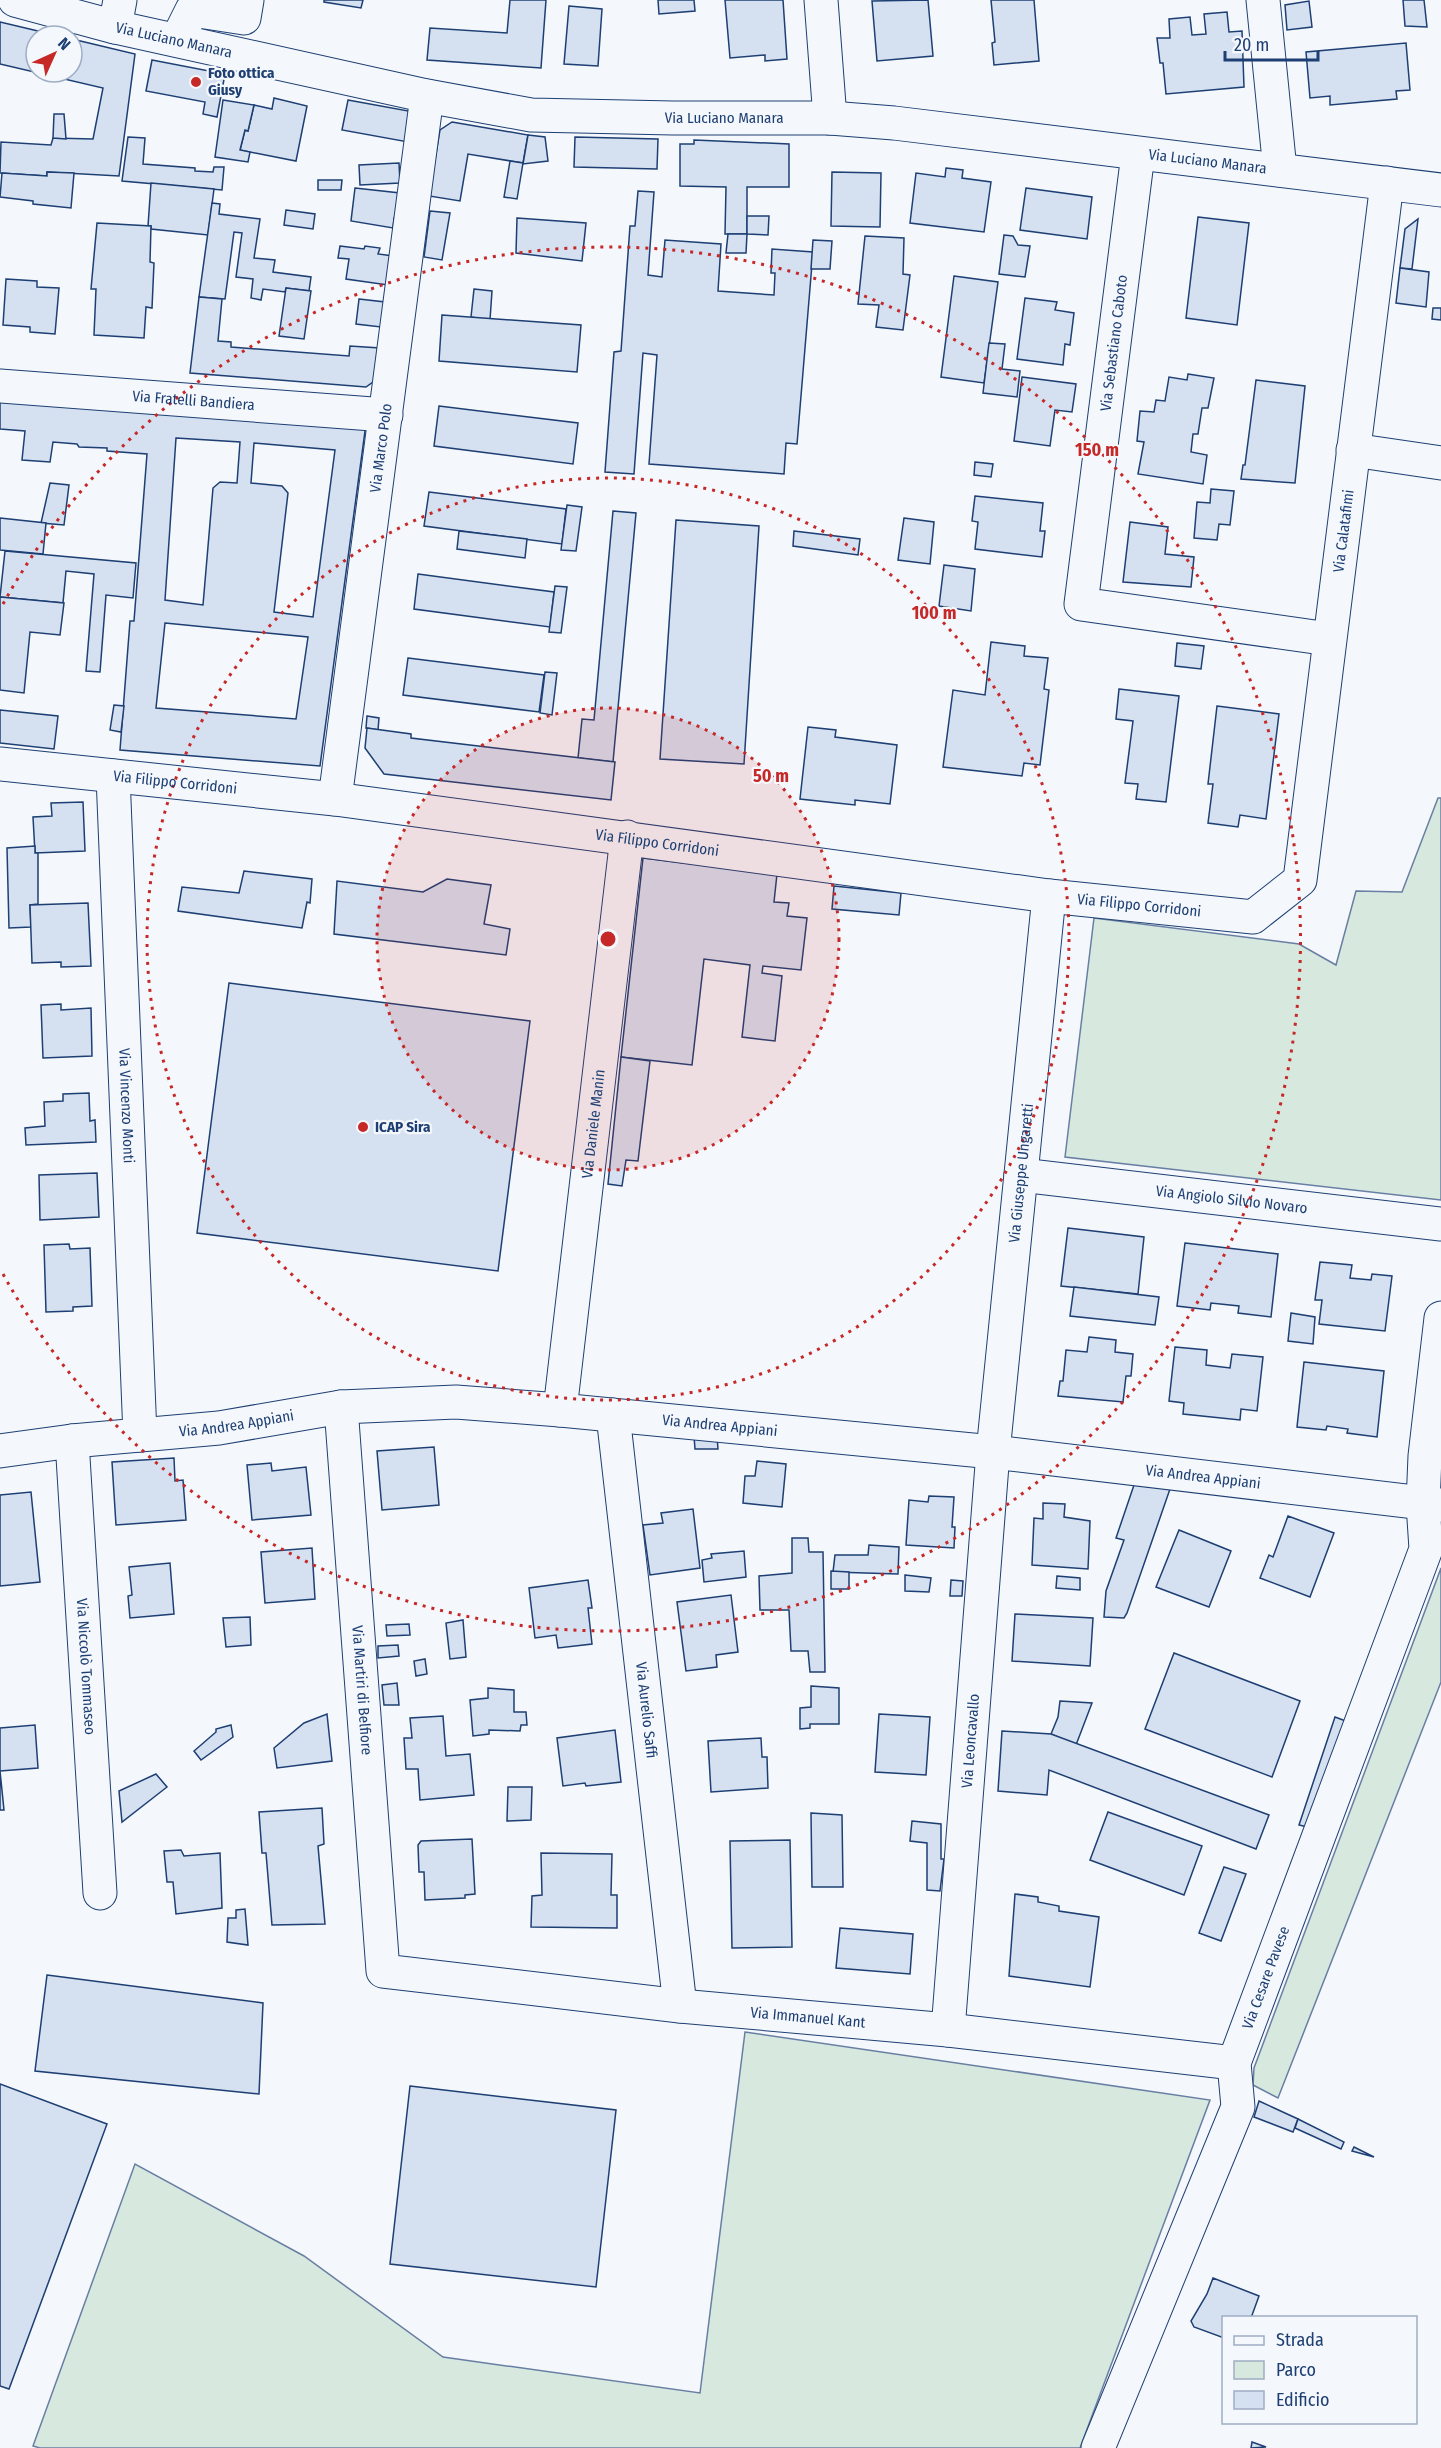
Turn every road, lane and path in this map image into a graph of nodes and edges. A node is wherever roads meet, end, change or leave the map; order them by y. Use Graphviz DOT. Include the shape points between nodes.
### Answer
graph roads {
  1 [pos="15,0"];
  2 [pos="247,0"];
  3 [pos="821,0"];
  4 [pos="1263,0"];
  5 [pos="182,5"];
  6 [pos="118,14"];
  7 [pos="177,40"];
  8 [pos="427,96"];
  9 [pos="830,118"];
  10 [pos="1138,154"];
  11 [pos="1280,170"];
  12 [pos="1387,183"];
  13 [pos="1441,190"];
  14 [pos="0,386"];
  15 [pos="386,415"];
  16 [pos="1353,450"];
  17 [pos="1441,463"];
  18 [pos="1329,639"];
  19 [pos="0,764"];
  20 [pos="113,776"];
  21 [pos="335,799"];
  22 [pos="627,837"];
  23 [pos="1300,880"];
  24 [pos="1049,896"];
  25 [pos="1021,1175"];
  26 [pos="1441,1224"];
  27 [pos="1441,1318"];
  28 [pos="341,1407"];
  29 [pos="560,1410"];
  30 [pos="613,1415"];
  31 [pos="140,1434"];
  32 [pos="72,1441"];
  33 [pos="0,1451"];
  34 [pos="993,1452"];
  35 [pos="1432,1505"];
  36 [pos="100,1893"];
  37 [pos="383,1971"];
  38 [pos="680,2006"];
  39 [pos="948,2030"];
  40 [pos="1234,2063"];
  41 [pos="1098,2448"];
  1 -- 6 [label="street, Via Luciano Manara"];
  2 -- 5 [label="street" via="244,18"];
  3 -- 9 [label="street"];
  4 -- 11 [label="street"];
  5 -- 7 [label="street"];
  6 -- 7 [label="street, Via Luciano Manara"];
  7 -- 8 [label="street, Via Luciano Manara"];
  8 -- 9 [label="street, Via Luciano Manara" via="531,115"];
  8 -- 15 [label="street, Via Marco Polo"];
  9 -- 10 [label="street, Via Luciano Manara"];
  10 -- 11 [label="street, Via Luciano Manara"];
  10 -- 18 [label="street, Via Sebastiano Caboto" via="1081,604"];
  11 -- 12 [label="street, Via Luciano Manara"];
  12 -- 13 [label="street, Via Luciano Manara"];
  12 -- 16 [label="street, Via Calatafimi"];
  14 -- 15 [label="street, Via Fratelli Bandiera"];
  15 -- 21 [label="street, Via Marco Polo"];
  16 -- 17 [label="street"];
  16 -- 18 [label="street, Via Calatafimi"];
  18 -- 23 [label="street, Via Calatafimi"];
  19 -- 20 [label="street, Via Filippo Corridoni"];
  20 -- 21 [label="street, Via Filippo Corridoni"];
  20 -- 31 [label="street, Via Vincenzo Monti"];
  21 -- 22 [label="street, Via Filippo Corridoni"];
  22 -- 24 [label="street, Via Filippo Corridoni"];
  22 -- 29 [label="street, Via Daniele Manin"];
  23 -- 24 [label="street, Via Filippo Corridoni" via="1253,917"];
  24 -- 25 [label="street, Via Giuseppe Ungaretti"];
  25 -- 26 [label="street, Via Angiolo Silvio Novaro"];
  25 -- 34 [label="street, Via Giuseppe Ungaretti"];
  27 -- 35 [label="street, Via Cesare Pavese" via="1425,1456"];
  28 -- 29 [label="street, Via Andrea Appiani" via="456,1402"];
  28 -- 31 [label="street, Via Andrea Appiani" via="219,1428"];
  28 -- 37 [label="street, Via Martiri di Belfiore"];
  29 -- 30 [label="street, Via Andrea Appiani"];
  30 -- 34 [label="street, Via Andrea Appiani"];
  30 -- 38 [label="street, Via Aurelio Saffi"];
  31 -- 32 [label="street, Via Andrea Appiani"];
  32 -- 33 [label="street, Via Andrea Appiani"];
  32 -- 36 [label="street, Via Niccolò Tommaseo"];
  34 -- 35 [label="street, Via Andrea Appiani"];
  34 -- 39 [label="street, Via Leoncavallo"];
  35 -- 40 [label="street, Via Cesare Pavese" via="1426,1549"];
  37 -- 38 [label="street, Via Immanuel Kant"];
  38 -- 39 [label="street, Via Immanuel Kant"];
  39 -- 40 [label="street, Via Immanuel Kant"];
  40 -- 41 [label="street, Via Cesare Pavese" via="1238,2107"];
}
